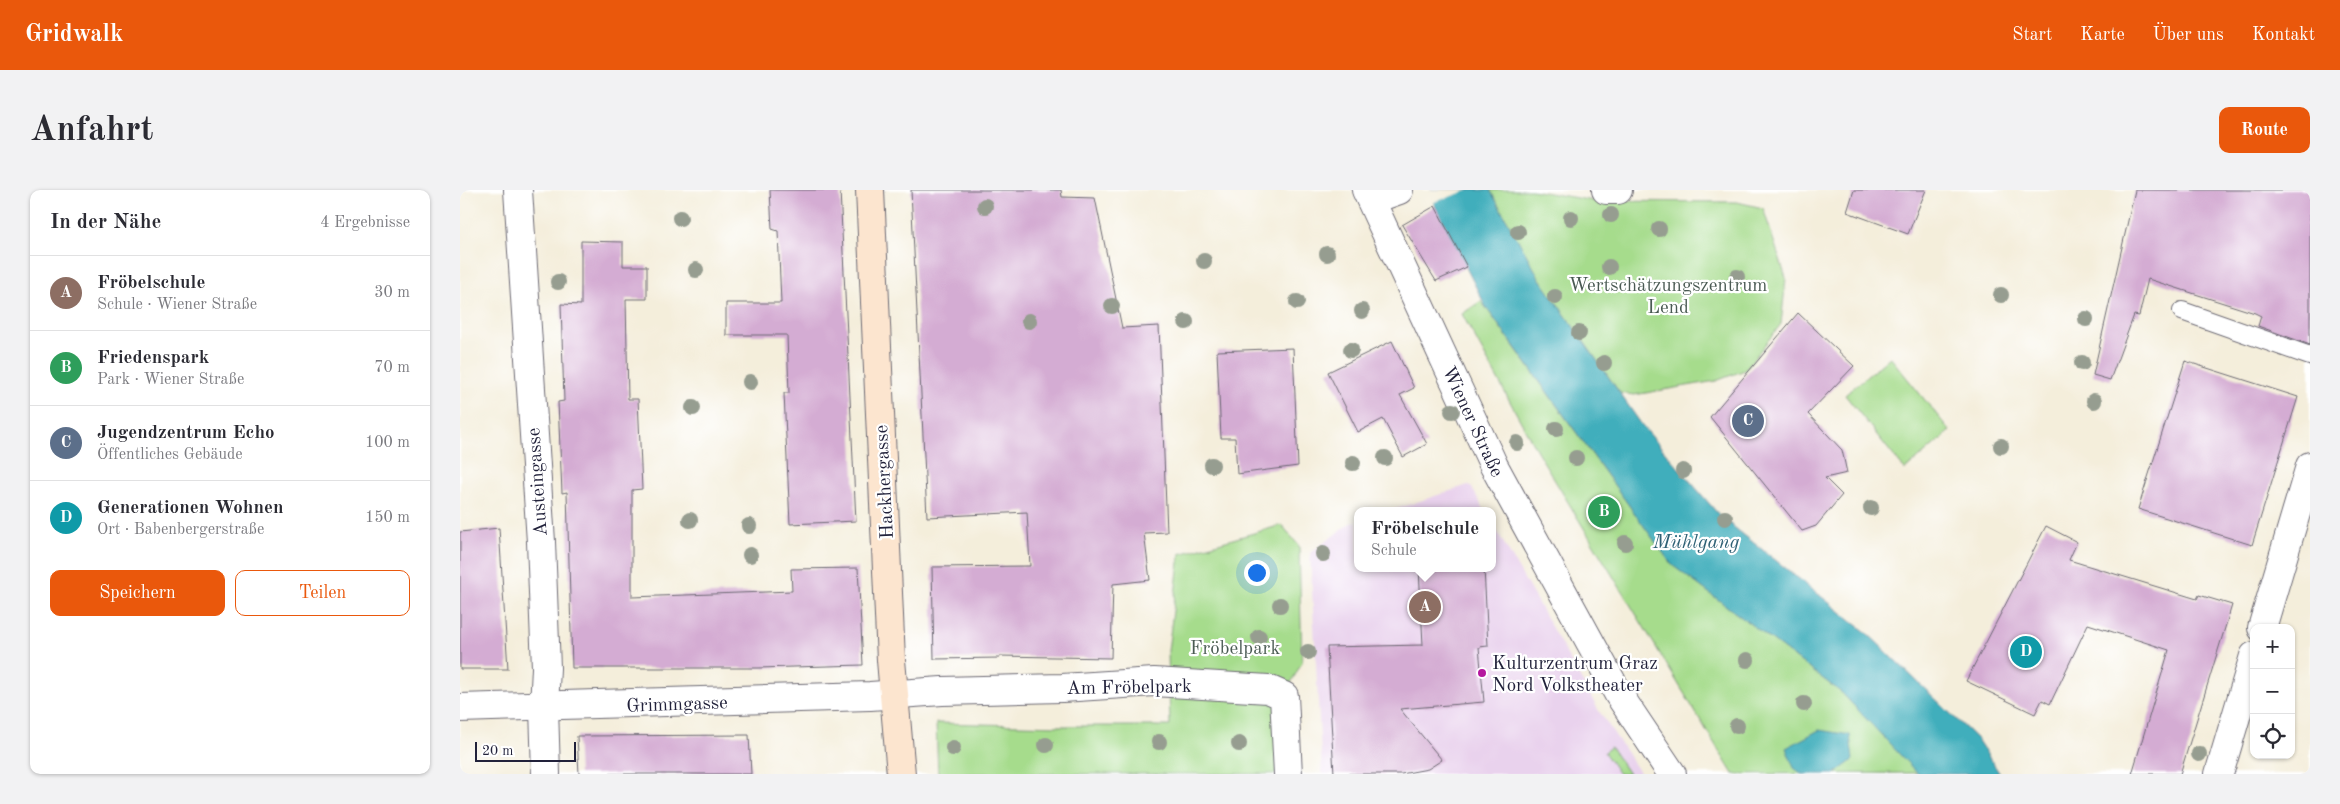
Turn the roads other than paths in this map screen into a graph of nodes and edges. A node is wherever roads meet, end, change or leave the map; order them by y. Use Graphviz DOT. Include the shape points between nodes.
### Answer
graph roads {
  1 [pos="518,190"];
  2 [pos="870,190"];
  3 [pos="1399,190"];
  4 [pos="1606,190"];
  5 [pos="1618,190"];
  6 [pos="1368,195"];
  7 [pos="2182,311"];
  8 [pos="2310,356"];
  9 [pos="2310,466"];
  10 [pos="2263,624"];
  11 [pos="2250,669"];
  12 [pos="894,695"];
  13 [pos="544,707"];
  14 [pos="460,708"];
  15 [pos="546,774"];
  16 [pos="902,774"];
  17 [pos="1288,774"];
  18 [pos="1672,774"];
  19 [pos="2219,774"];
  1 -- 13 [label="street, Austeingasse" via="541,542 546,668"];
  2 -- 12 [label="main road, Hackhergasse"];
  3 -- 6 [label="street"];
  4 -- 5 [label="street"];
  6 -- 18 [label="street, Wiener Straße" via="1494,466 1619,695"];
  7 -- 8 [label="lane"];
  9 -- 10 [label="street"];
  11 -- 19 [label="street"];
  12 -- 13 [label="street, Grimmgasse"];
  12 -- 16 [label="main road, Hackhergasse"];
  12 -- 17 [label="street, Am Fröbelpark" via="1154,682 1268,689 1284,696"];
  13 -- 14 [label="street, Grimmgasse"];
  13 -- 15 [label="street, Austeingasse"];
}
